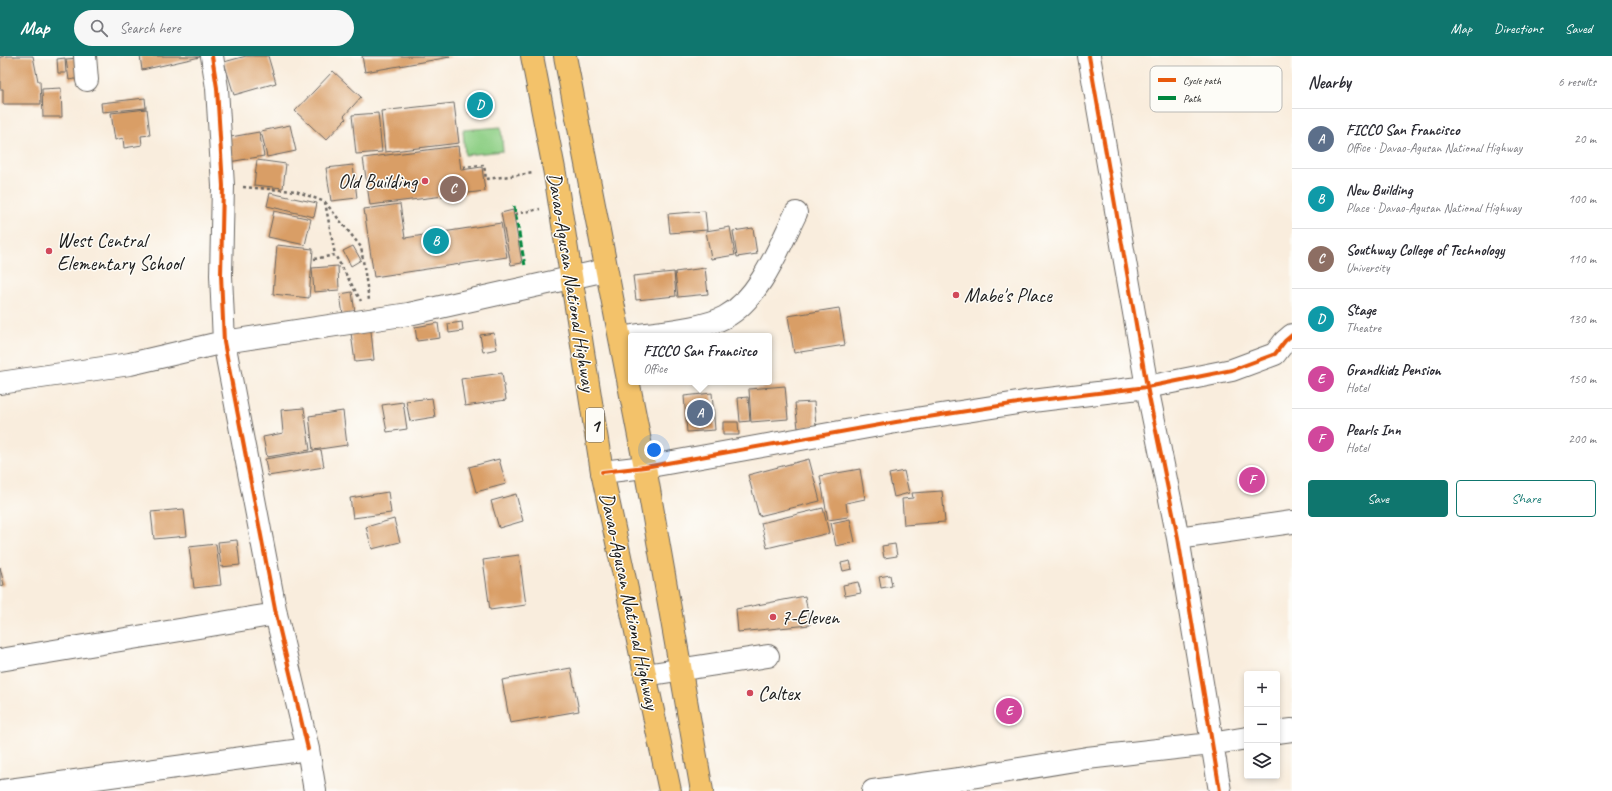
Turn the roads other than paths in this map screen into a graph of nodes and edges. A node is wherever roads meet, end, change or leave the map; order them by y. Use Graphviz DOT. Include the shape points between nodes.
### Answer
graph roads {
  1 [pos="85,56"];
  2 [pos="212,56"];
  3 [pos="532,56"];
  4 [pos="564,56"];
  5 [pos="1089,56"];
  6 [pos="87,80"];
  7 [pos="796,213"];
  8 [pos="606,270"];
  9 [pos="572,278"];
  10 [pos="651,333"];
  11 [pos="1292,335"];
  12 [pos="628,337"];
  13 [pos="224,342"];
  14 [pos="0,383"];
  15 [pos="634,385"];
  16 [pos="1147,386"];
  17 [pos="645,467"];
  18 [pos="602,472"];
  19 [pos="1292,522"];
  20 [pos="1178,538"];
  21 [pos="276,614"];
  22 [pos="768,656"];
  23 [pos="0,660"];
  24 [pos="681,670"];
  25 [pos="645,676"];
  26 [pos="1292,730"];
  27 [pos="1280,732"];
  28 [pos="1244,738"];
  29 [pos="1211,744"];
  30 [pos="308,749"];
  31 [pos="2,791"];
  32 [pos="314,791"];
  33 [pos="670,791"];
  34 [pos="702,791"];
  35 [pos="873,791"];
  36 [pos="1220,791"];
  1 -- 6 [label="street"];
  2 -- 13 [label="street" via="223,186 221,275"];
  3 -- 9 [label="highway, Davao-Agusan National Highway / 1"];
  4 -- 8 [label="highway, Davao-Agusan National Highway / 1"];
  5 -- 16 [label="street"];
  7 -- 10 [label="street" via="760,282 744,302 725,317 704,324"];
  8 -- 9 [label="street"];
  8 -- 12 [label="highway, Davao-Agusan National Highway / 1"];
  9 -- 13 [label="street" via="409,314"];
  9 -- 18 [label="highway, Davao-Agusan National Highway / 1"];
  11 -- 16 [label="street" via="1274,354 1232,370"];
  13 -- 14 [label="street" via="130,364"];
  13 -- 21 [label="street"];
  15 -- 17 [label="highway, Davao-Agusan National Highway / 1"];
  16 -- 17 [label="street" via="903,420"];
  16 -- 20 [label="street"];
  17 -- 18 [label="street"];
  17 -- 24 [label="highway, Davao-Agusan National Highway / 1"];
  18 -- 25 [label="highway, Davao-Agusan National Highway / 1"];
  19 -- 20 [label="street"];
  20 -- 29 [label="street"];
  21 -- 23 [label="street"];
  21 -- 30 [label="street"];
  22 -- 24 [label="street"];
  24 -- 25 [label="street"];
  24 -- 34 [label="highway, Davao-Agusan National Highway / 1"];
  25 -- 33 [label="highway, Davao-Agusan National Highway / 1"];
  26 -- 27 [label="street"];
  28 -- 29 [label="street"];
  29 -- 35 [label="street" via="1087,758"];
  29 -- 36 [label="street"];
  30 -- 31 [label="street"];
  30 -- 32 [label="street"];
}
